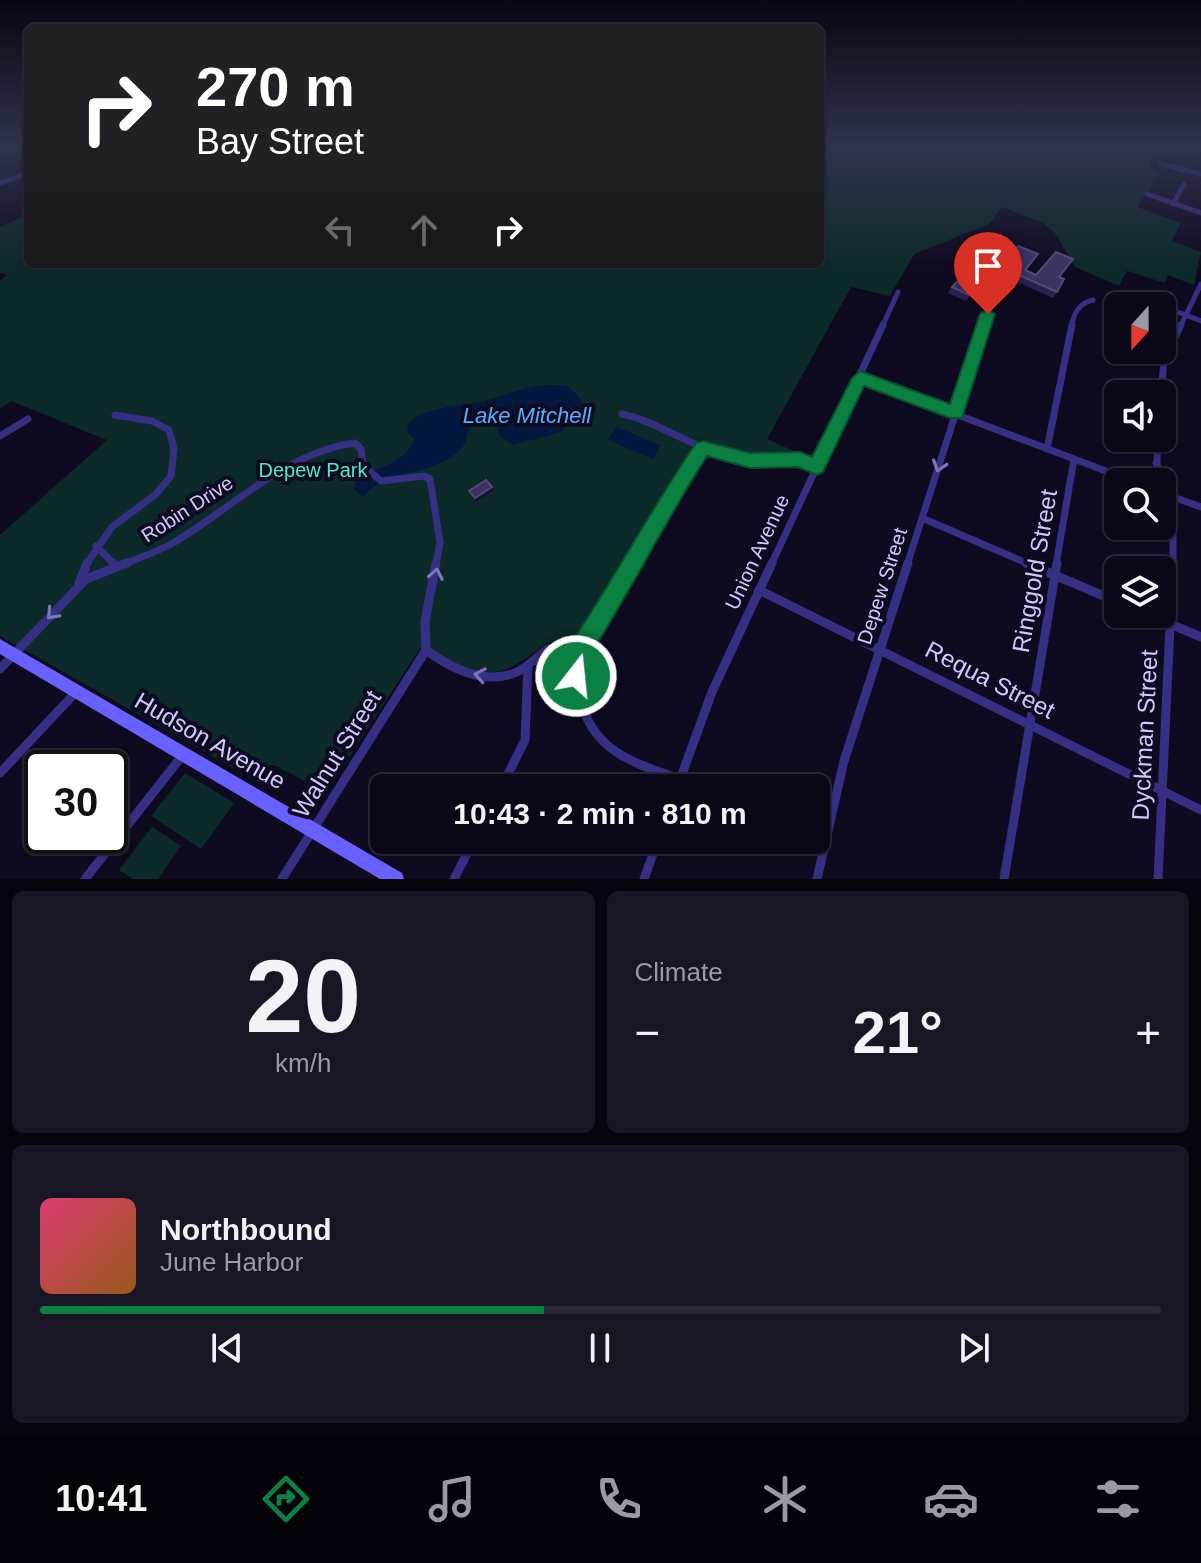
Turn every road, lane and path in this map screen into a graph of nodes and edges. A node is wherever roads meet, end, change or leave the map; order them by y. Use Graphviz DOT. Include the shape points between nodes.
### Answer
graph roads {
  1 [pos="1182,188"];
  2 [pos="1147,194"];
  3 [pos="1173,204"];
  4 [pos="1201,213"];
  5 [pos="1201,284"];
  6 [pos="898,292"];
  7 [pos="1093,300"];
  8 [pos="990,306"];
  9 [pos="1176,311"];
  10 [pos="1187,315"];
  11 [pos="1201,321"];
  12 [pos="860,378"];
  13 [pos="1162,380"];
  14 [pos="622,414"];
  15 [pos="956,414"];
  16 [pos="115,415"];
  17 [pos="28,419"];
  18 [pos="0,436"];
  19 [pos="703,448"];
  20 [pos="1047,449"];
  21 [pos="1157,452"];
  22 [pos="1074,459"];
  23 [pos="1156,463"];
  24 [pos="817,467"];
  25 [pos="1156,468"];
  26 [pos="1158,468"];
  27 [pos="1104,470"];
  28 [pos="1176,498"];
  29 [pos="1201,507"];
  30 [pos="922,518"];
  31 [pos="96,546"];
  32 [pos="115,565"];
  33 [pos="1054,574"];
  34 [pos="79,585"];
  35 [pos="759,590"];
  36 [pos="1104,596"];
  37 [pos="1176,626"];
  38 [pos="1171,628"];
  39 [pos="1201,637"];
  40 [pos="0,646"];
  41 [pos="881,648"];
  42 [pos="426,650"];
  43 [pos="15,654"];
  44 [pos="572,662"];
  45 [pos="528,665"];
  46 [pos="0,669"];
  47 [pos="78,691"];
  48 [pos="1029,722"];
  49 [pos="182,756"];
  50 [pos="0,773"];
  51 [pos="508,774"];
  52 [pos="656,774"];
  53 [pos="682,774"];
  54 [pos="1162,790"];
  55 [pos="1201,810"];
  56 [pos="313,829"];
  57 [pos="467,854"];
  58 [pos="653,854"];
  59 [pos="85,879"];
  60 [pos="282,879"];
  61 [pos="396,879"];
  62 [pos="454,879"];
  63 [pos="644,879"];
  64 [pos="817,879"];
  65 [pos="1004,879"];
  66 [pos="1158,879"];
  1 -- 3 [label="street"];
  2 -- 3 [label="street"];
  3 -- 4 [label="street"];
  5 -- 10 [label="street"];
  6 -- 12 [label="street, Union Avenue"];
  7 -- 20 [label="street" via="1074,314"];
  8 -- 15 [label="street, Depew Street"];
  9 -- 10 [label="street"];
  10 -- 11 [label="street"];
  10 -- 13 [label="street" via="1164,360"];
  12 -- 15 [label="street"];
  12 -- 24 [label="street, Union Avenue"];
  14 -- 19 [label="street" via="668,427"];
  15 -- 20 [label="street"];
  15 -- 30 [label="street, Depew Street, one-way"];
  16 -- 31 [label="street" via="152,421 169,430 175,468 167,486 121,519"];
  17 -- 18 [label="street"];
  19 -- 24 [label="street" via="750,460 800,459"];
  19 -- 44 [label="street"];
  20 -- 22 [label="street"];
  21 -- 23 [label="street"];
  22 -- 27 [label="street"];
  22 -- 33 [label="street, Ringgold Street"];
  23 -- 25 [label="street"];
  23 -- 26 [label="street"];
  24 -- 35 [label="street, Union Avenue"];
  28 -- 29 [label="street"];
  30 -- 33 [label="street"];
  30 -- 41 [label="street, Depew Street"];
  31 -- 32 [label="street"];
  31 -- 34 [label="street"];
  32 -- 34 [label="street, Robin Drive"];
  42 -- 32 [label="street, Robin Drive, one-way" via="425,622 440,542 433,486 424,476 381,481 367,471 355,443 316,452 170,545"];
  33 -- 36 [label="street"];
  33 -- 48 [label="street, Ringgold Street"];
  34 -- 43 [label="street, Robin Drive, one-way"];
  35 -- 41 [label="street, Requa Street"];
  35 -- 53 [label="street, Union Avenue"];
  37 -- 39 [label="street"];
  38 -- 54 [label="street, Dyckman Street"];
  40 -- 43 [label="street, Hudson Avenue"];
  41 -- 48 [label="street, Requa Street"];
  41 -- 64 [label="street, Depew Street" via="844,761"];
  45 -- 42 [label="street, one-way" via="504,676 482,677 452,667"];
  42 -- 56 [label="street, Walnut Street"];
  43 -- 46 [label="street, Robin Drive"];
  43 -- 47 [label="street, Hudson Avenue"];
  44 -- 45 [label="street" via="565,652 548,649"];
  44 -- 52 [label="street" via="590,731 615,755"];
  45 -- 51 [label="street" via="527,732"];
  47 -- 49 [label="street, Hudson Avenue"];
  47 -- 50 [label="street"];
  48 -- 54 [label="street, Requa Street"];
  48 -- 65 [label="street, Ringgold Street"];
  49 -- 56 [label="street, Hudson Avenue"];
  49 -- 59 [label="street"];
  54 -- 55 [label="street, Requa Street"];
  54 -- 66 [label="street, Dyckman Street"];
  56 -- 60 [label="street, Walnut Street"];
  56 -- 61 [label="street, Hudson Avenue"];
  57 -- 62 [label="street"];
  58 -- 63 [label="street"];
}
